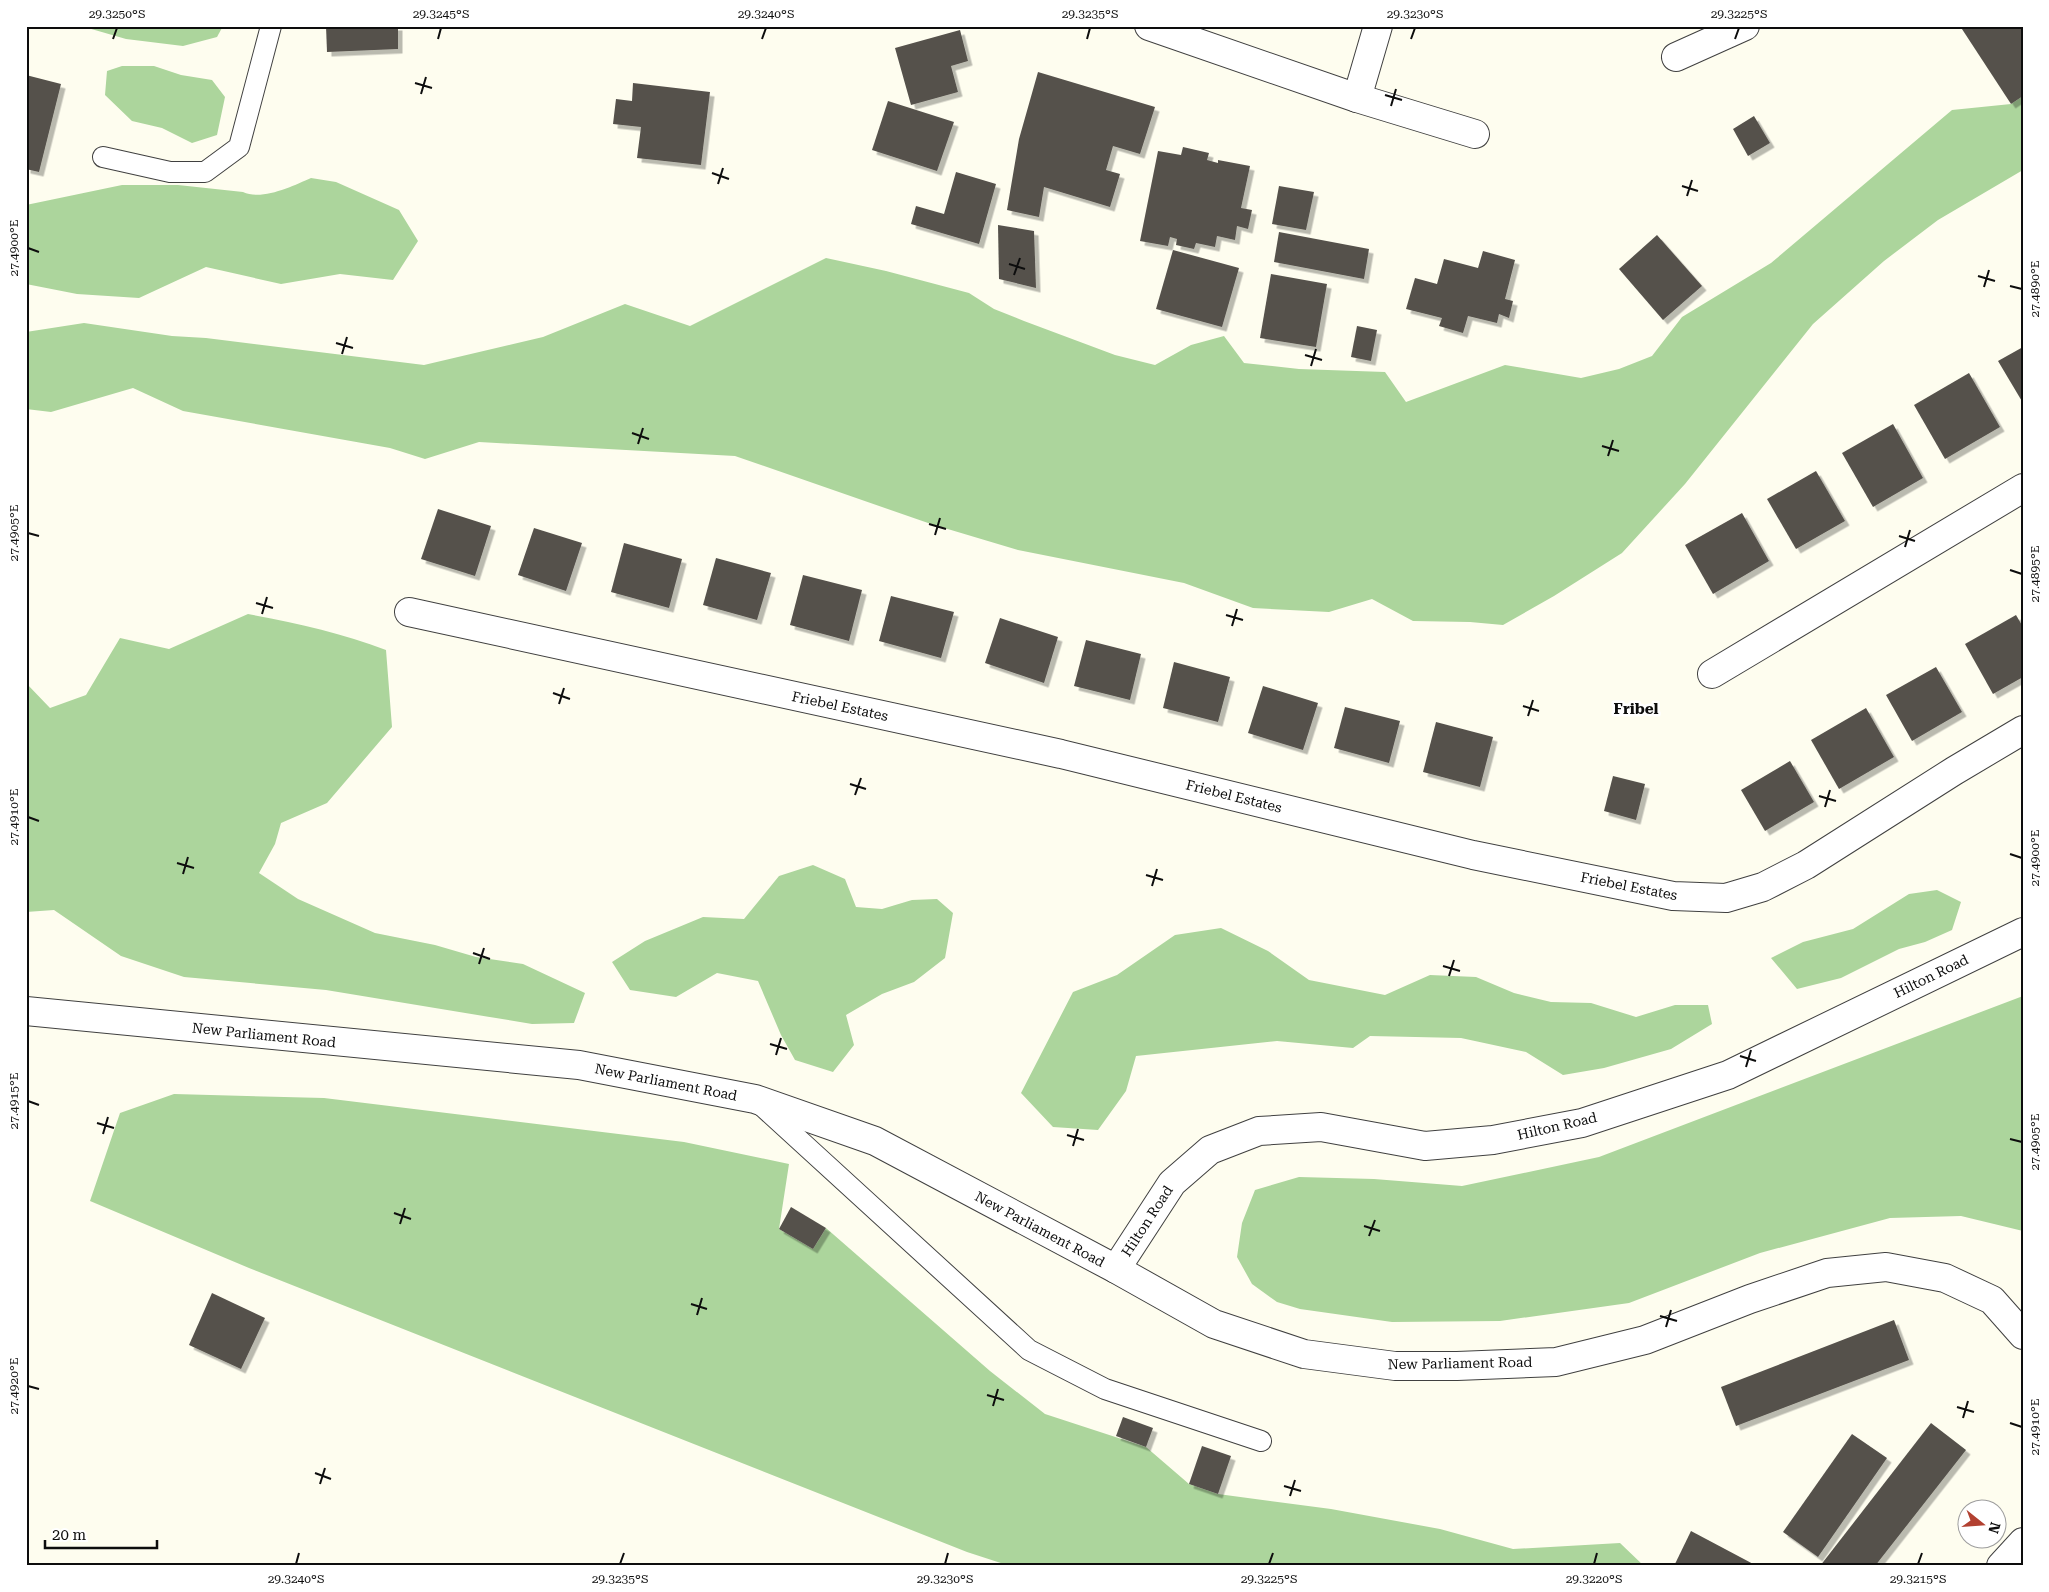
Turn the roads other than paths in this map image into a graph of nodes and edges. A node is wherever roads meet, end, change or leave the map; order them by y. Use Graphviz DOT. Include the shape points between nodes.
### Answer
graph roads {
  1 [pos="271,26"];
  2 [pos="1149,26"];
  3 [pos="1378,26"];
  4 [pos="1745,26"];
  5 [pos="1676,57"];
  6 [pos="1357,98"];
  7 [pos="1475,134"];
  8 [pos="102,157"];
  9 [pos="2023,488"];
  10 [pos="409,612"];
  11 [pos="1712,674"];
  12 [pos="2023,730"];
  13 [pos="2023,932"];
  14 [pos="26,1011"];
  15 [pos="755,1099"];
  16 [pos="1116,1269"];
  17 [pos="2023,1334"];
  18 [pos="1261,1441"];
  19 [pos="2023,1542"];
  20 [pos="2001,1566"];
  1 -- 8 [label="lane" via="239,147 205,172 170,172"];
  2 -- 6 [label="street"];
  3 -- 6 [label="street"];
  4 -- 5 [label="street"];
  6 -- 7 [label="street"];
  9 -- 11 [label="street"];
  10 -- 12 [label="street, Friebel Estates" via="1061,754 1473,855 1673,896 1726,898 1763,887 1806,865"];
  13 -- 16 [label="street, Hilton Road" via="1728,1075 1582,1123 1493,1140 1425,1146 1321,1127 1259,1131 1210,1150 1172,1183"];
  14 -- 15 [label="street, New Parliament Road" via="580,1065"];
  15 -- 16 [label="street, New Parliament Road" via="875,1141"];
  15 -- 18 [label="lane" via="1029,1350 1105,1389"];
  16 -- 17 [label="street, New Parliament Road" via="1214,1324 1304,1354 1395,1366 1556,1362 1645,1340 1750,1299 1827,1274 1886,1266 1944,1278 1992,1300"];
  19 -- 20 [label="street"];
}
